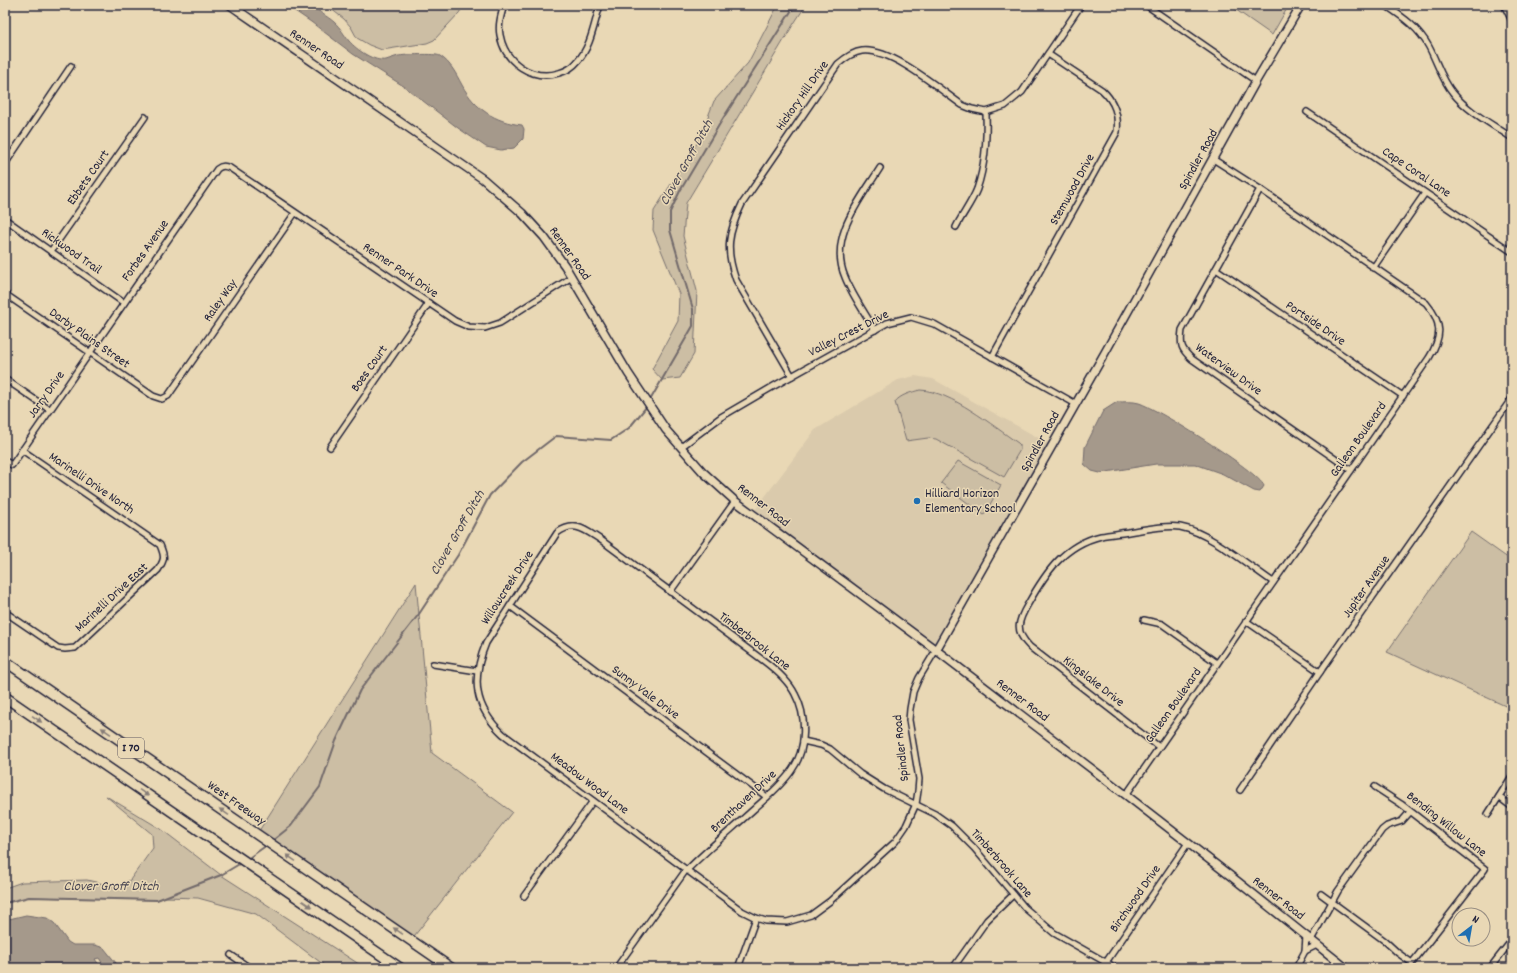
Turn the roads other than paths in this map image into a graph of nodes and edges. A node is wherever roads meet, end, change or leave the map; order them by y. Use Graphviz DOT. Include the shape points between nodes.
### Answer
graph roads {
  1 [pos="230,5"];
  2 [pos="244,5"];
  3 [pos="504,5"];
  4 [pos="600,5"];
  5 [pos="1081,5"];
  6 [pos="1146,5"];
  7 [pos="1301,5"];
  8 [pos="1385,5"];
  9 [pos="1504,5"];
  10 [pos="239,12"];
  11 [pos="1512,21"];
  12 [pos="1048,54"];
  13 [pos="71,66"];
  14 [pos="1256,81"];
  15 [pos="986,112"];
  16 [pos="1307,112"];
  17 [pos="145,117"];
  18 [pos="1512,138"];
  19 [pos="1213,159"];
  20 [pos="5,164"];
  21 [pos="223,166"];
  22 [pos="880,168"];
  23 [pos="1260,189"];
  24 [pos="1425,192"];
  25 [pos="295,213"];
  26 [pos="5,219"];
  27 [pos="956,227"];
  28 [pos="51,251"];
  29 [pos="1512,252"];
  30 [pos="1373,268"];
  31 [pos="1216,269"];
  32 [pos="572,277"];
  33 [pos="5,294"];
  34 [pos="124,302"];
  35 [pos="429,303"];
  36 [pos="875,330"];
  37 [pos="90,352"];
  38 [pos="992,357"];
  39 [pos="792,376"];
  40 [pos="5,379"];
  41 [pos="1403,396"];
  42 [pos="1512,398"];
  43 [pos="162,399"];
  44 [pos="1076,404"];
  45 [pos="50,410"];
  46 [pos="330,447"];
  47 [pos="681,447"];
  48 [pos="22,450"];
  49 [pos="5,461"];
  50 [pos="1351,470"];
  51 [pos="735,501"];
  52 [pos="570,527"];
  53 [pos="164,554"];
  54 [pos="1273,582"];
  55 [pos="670,592"];
  56 [pos="510,606"];
  57 [pos="5,612"];
  58 [pos="1144,620"];
  59 [pos="1246,622"];
  60 [pos="936,650"];
  61 [pos="5,661"];
  62 [pos="1217,663"];
  63 [pos="434,664"];
  64 [pos="477,671"];
  65 [pos="1320,672"];
  66 [pos="5,697"];
  67 [pos="803,741"];
  68 [pos="1159,747"];
  69 [pos="1512,776"];
  70 [pos="1375,787"];
  71 [pos="1240,790"];
  72 [pos="1126,796"];
  73 [pos="767,797"];
  74 [pos="1498,798"];
  75 [pos="593,802"];
  76 [pos="916,804"];
  77 [pos="1512,807"];
  78 [pos="1410,812"];
  79 [pos="1488,814"];
  80 [pos="1188,844"];
  81 [pos="686,870"];
  82 [pos="1321,894"];
  83 [pos="1013,895"];
  84 [pos="524,896"];
  85 [pos="1333,902"];
  86 [pos="756,918"];
  87 [pos="1308,938"];
  88 [pos="1511,943"];
  89 [pos="1317,945"];
  90 [pos="1305,951"];
  91 [pos="231,955"];
  92 [pos="1106,963"];
  93 [pos="619,964"];
  94 [pos="250,968"];
  95 [pos="400,968"];
  96 [pos="452,968"];
  97 [pos="738,968"];
  98 [pos="953,968"];
  99 [pos="1102,968"];
  100 [pos="1116,968"];
  101 [pos="1296,968"];
  102 [pos="1346,968"];
  103 [pos="1490,968"];
  1 -- 10 [label="main road, Renner Road"];
  2 -- 10 [label="street"];
  3 -- 4 [label="street" via="499,26 500,36 503,48 510,59 529,73 550,76 566,71 577,63 585,52"];
  5 -- 12 [label="street"];
  6 -- 14 [label="street"];
  7 -- 14 [label="main road, Spindler Road"];
  8 -- 18 [label="street" via="1420,33 1453,94 1468,108"];
  9 -- 11 [label="street"];
  10 -- 32 [label="main road, Renner Road" via="483,179 533,225"];
  12 -- 15 [label="street" via="1022,92 1005,106"];
  12 -- 38 [label="street, Stemwood Drive" via="1109,96 1117,114 1117,132"];
  13 -- 20 [label="street"];
  14 -- 19 [label="main road, Spindler Road"];
  15 -- 27 [label="street" via="985,160 976,190"];
  15 -- 39 [label="street, Hickory Hill Drive" via="962,105 888,55 861,51 848,56 830,74 742,204 731,232 729,247 730,263 736,280"];
  16 -- 24 [label="street, Cape Coral Lane"];
  17 -- 28 [label="street, Ebbets Court"];
  19 -- 23 [label="street, Galleon Boulevard"];
  19 -- 44 [label="main road, Spindler Road"];
  21 -- 25 [label="street, Renner Park Drive" via="230,168"];
  21 -- 34 [label="street, Forbes Avenue" via="217,169"];
  22 -- 36 [label="street" via="845,226 840,251 844,276"];
  23 -- 30 [label="street, Galleon Boulevard"];
  23 -- 31 [label="street, Waterview Drive"];
  24 -- 29 [label="street, Cape Coral Lane"];
  24 -- 30 [label="street"];
  25 -- 35 [label="street, Renner Park Drive"];
  25 -- 43 [label="street, Raley Way" via="168,396"];
  26 -- 28 [label="street, Rickwood Trail"];
  28 -- 34 [label="street, Rickwood Trail"];
  30 -- 41 [label="street, Galleon Boulevard" via="1426,303 1438,320 1438,340 1434,350"];
  31 -- 41 [label="street, Portside Drive"];
  31 -- 50 [label="street, Waterview Drive" via="1182,330 1180,341 1184,351"];
  32 -- 35 [label="street, Renner Park Drive" via="500,323 485,328 462,325"];
  32 -- 47 [label="main road, Renner Road" via="648,404"];
  33 -- 37 [label="street, Darby Plains Street"];
  34 -- 37 [label="street, Forbes Avenue"];
  35 -- 46 [label="street, Boes Court"];
  36 -- 38 [label="street, Valley Crest Drive" via="887,323 911,317 934,324"];
  36 -- 39 [label="street, Valley Crest Drive"];
  37 -- 43 [label="street, Darby Plains Street" via="153,396"];
  37 -- 45 [label="street, Jarry Drive"];
  38 -- 44 [label="street, Valley Crest Drive"];
  39 -- 47 [label="street, Valley Crest Drive" via="722,417"];
  40 -- 45 [label="street"];
  41 -- 50 [label="street, Galleon Boulevard"];
  42 -- 65 [label="street, Jupiter Avenue"];
  44 -- 60 [label="main road, Spindler Road"];
  45 -- 48 [label="street, Jarry Drive"];
  47 -- 51 [label="main road, Renner Road" via="703,472"];
  48 -- 49 [label="street" via="12,465"];
  48 -- 53 [label="street, Marinelli Drive North" via="160,545"];
  50 -- 54 [label="street, Galleon Boulevard"];
  51 -- 55 [label="street"];
  51 -- 60 [label="main road, Renner Road"];
  52 -- 55 [label="street, Timberbrook Lane" via="577,526 601,540"];
  52 -- 56 [label="street, Willowcreek Drive" via="558,533"];
  53 -- 57 [label="street, Marinelli Drive East" via="158,570 75,648 58,648"];
  54 -- 59 [label="street, Galleon Boulevard"];
  54 -- 68 [label="street, Kingslake Drive" via="1204,535 1178,527 1151,528 1101,536 1067,552 1042,579 1019,622 1023,640"];
  55 -- 67 [label="street, Timberbrook Lane" via="777,671 796,695 803,724"];
  56 -- 64 [label="street, Willowcreek Drive" via="486,644"];
  56 -- 73 [label="street, Sunny Vale Drive"];
  58 -- 62 [label="street" via="1162,624"];
  59 -- 62 [label="street, Galleon Boulevard"];
  59 -- 65 [label="street"];
  60 -- 72 [label="main road, Renner Road"];
  60 -- 76 [label="street, Spindler Road" via="919,678 910,709 919,780"];
  96 -- 61 [label="highway, West Freeway / I 70, one-way"];
  62 -- 68 [label="street, Galleon Boulevard"];
  63 -- 64 [label="street"];
  64 -- 75 [label="street, Meadow Wood Lane" via="479,698 493,724"];
  65 -- 71 [label="street, Jupiter Avenue"];
  66 -- 95 [label="highway, I 70, one-way"];
  67 -- 73 [label="street, Brenthaven Drive" via="800,756 793,770"];
  67 -- 76 [label="street, Timberbrook Lane" via="830,749 874,783"];
  68 -- 72 [label="street, Galleon Boulevard"];
  69 -- 74 [label="street"];
  70 -- 78 [label="street, Bending Willow Lane"];
  72 -- 80 [label="main road, Renner Road"];
  73 -- 81 [label="street, Brenthaven Drive"];
  74 -- 77 [label="street"];
  74 -- 79 [label="street"];
  75 -- 81 [label="street, Meadow Wood Lane"];
  75 -- 84 [label="street"];
  76 -- 83 [label="street, Timberbrook Lane" via="952,826"];
  76 -- 86 [label="street, Spindler Road" via="895,842 811,915 777,922"];
  78 -- 85 [label="street" via="1402,822 1382,830 1338,891"];
  78 -- 85 [label="street, Bending Willow Lane" via="1485,869 1412,963"];
  80 -- 87 [label="main road, Renner Road"];
  80 -- 92 [label="street, Birchwood Drive"];
  81 -- 86 [label="street, Meadow Wood Lane" via="742,911"];
  81 -- 93 [label="street, Brenthaven Drive"];
  82 -- 85 [label="street"];
  83 -- 92 [label="street, Timberbrook Lane" via="1054,933"];
  83 -- 98 [label="street" via="987,920"];
  85 -- 87 [label="street"];
  86 -- 97 [label="street"];
  87 -- 89 [label="main road, Renner Road"];
  87 -- 90 [label="street"];
  88 -- 103 [label="street"];
  89 -- 90 [label="street"];
  89 -- 102 [label="main road, Renner Road"];
  90 -- 101 [label="street"];
  91 -- 94 [label="street"];
  92 -- 99 [label="street, Birchwood Drive"];
  92 -- 100 [label="street, Timberbrook Lane"];
}
